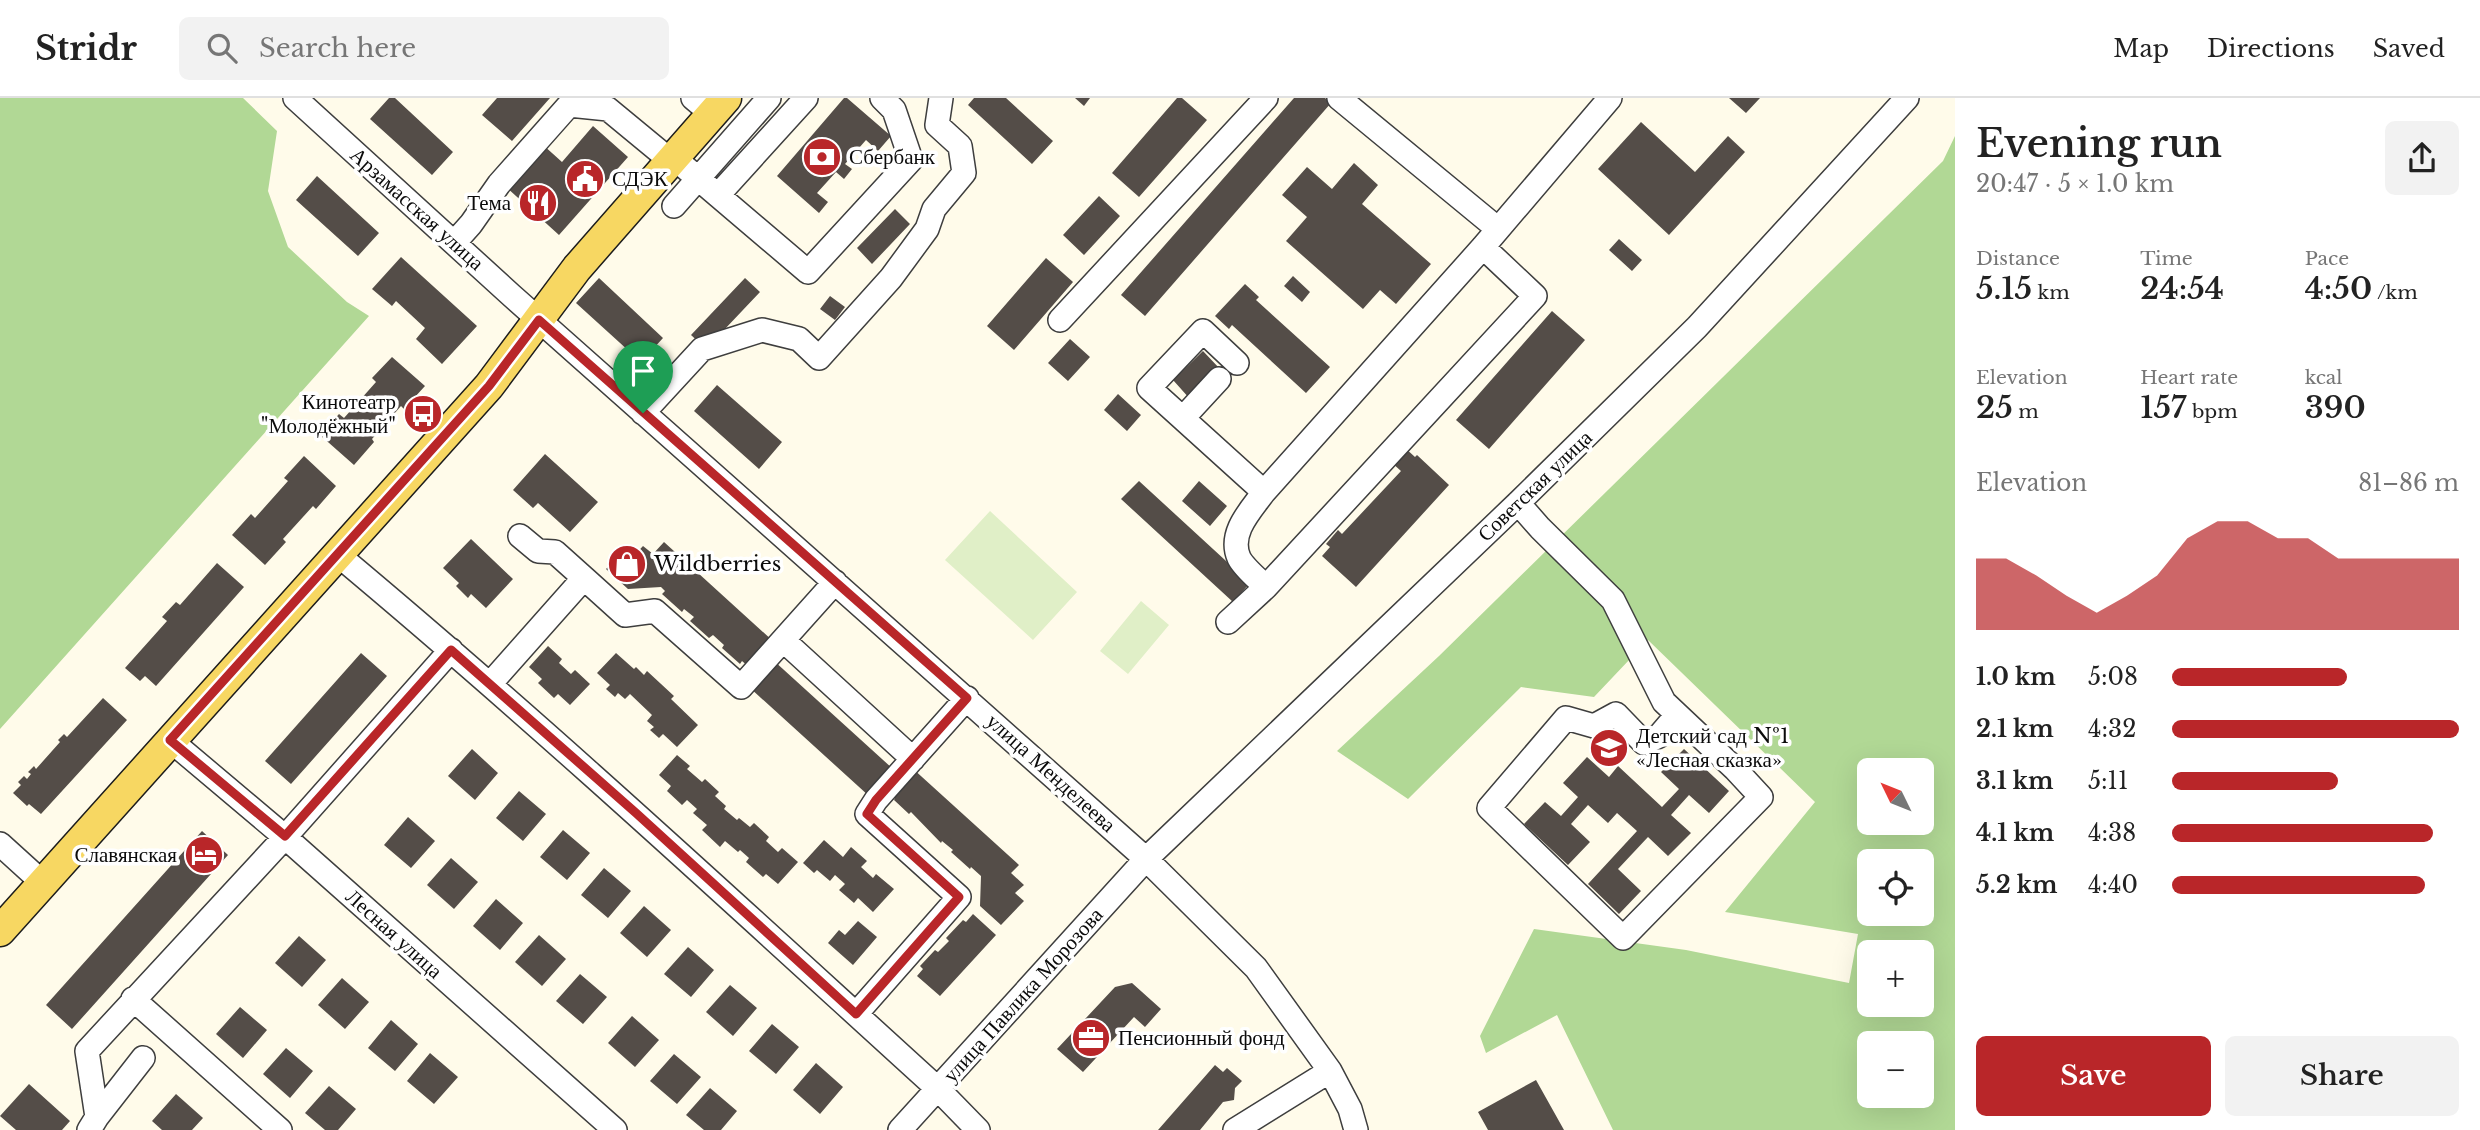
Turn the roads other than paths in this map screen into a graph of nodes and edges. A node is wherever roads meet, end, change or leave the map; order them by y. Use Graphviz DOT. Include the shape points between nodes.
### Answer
graph roads {
  1 [pos="295,98"];
  2 [pos="769,98"];
  3 [pos="806,98"];
  4 [pos="882,98"];
  5 [pos="941,98"];
  6 [pos="1266,98"];
  7 [pos="1339,98"];
  8 [pos="1610,98"];
  9 [pos="1907,98"];
  10 [pos="710,103"];
  11 [pos="672,159"];
  12 [pos="698,178"];
  13 [pos="718,195"];
  14 [pos="674,206"];
  15 [pos="1498,229"];
  16 [pos="454,243"];
  17 [pos="1483,247"];
  18 [pos="539,320"];
  19 [pos="1060,320"];
  20 [pos="1237,363"];
  21 [pos="1219,379"];
  22 [pos="643,413"];
  23 [pos="1182,418"];
  24 [pos="1264,492"];
  25 [pos="1518,503"];
  26 [pos="520,536"];
  27 [pos="337,554"];
  28 [pos="584,578"];
  29 [pos="835,582"];
  30 [pos="1266,587"];
  31 [pos="1228,622"];
  32 [pos="783,640"];
  33 [pos="451,650"];
  34 [pos="489,684"];
  35 [pos="967,698"];
  36 [pos="1678,715"];
  37 [pos="170,740"];
  38 [pos="913,759"];
  39 [pos="285,836"];
  40 [pos="0,844"];
  41 [pos="1146,859"];
  42 [pos="43,883"];
  43 [pos="0,931"];
  44 [pos="133,999"];
  45 [pos="856,1014"];
  46 [pos="143,1058"];
  47 [pos="1331,1071"];
  48 [pos="938,1089"];
  49 [pos="93,1123"];
  50 [pos="280,1130"];
  51 [pos="615,1130"];
  52 [pos="900,1130"];
  53 [pos="978,1130"];
  54 [pos="1235,1130"];
  55 [pos="1356,1130"];
  1 -- 16 [label="street, Арзамасская улица"];
  2 -- 12 [label="street"];
  3 -- 13 [label="street"];
  4 -- 13 [label="street" via="894,110 911,160 808,271"];
  5 -- 22 [label="street" via="937,125 960,146 964,173 934,209 927,229 891,278 819,358 799,339 762,330 702,349"];
  6 -- 19 [label="street"];
  7 -- 15 [label="street"];
  8 -- 15 [label="street"];
  9 -- 25 [label="street, Советская улица" via="1697,327"];
  10 -- 11 [label="main road"];
  11 -- 12 [label="street"];
  11 -- 16 [label="street" via="608,109 569,105"];
  11 -- 18 [label="main road" via="577,268"];
  12 -- 13 [label="street"];
  12 -- 14 [label="street"];
  15 -- 17 [label="street"];
  16 -- 18 [label="street, Арзамасская улица"];
  17 -- 24 [label="street"];
  17 -- 30 [label="street" via="1535,296"];
  18 -- 22 [label="street, улица Менделеева"];
  18 -- 27 [label="main road" via="489,386"];
  20 -- 23 [label="street" via="1203,331 1149,388"];
  21 -- 23 [label="street"];
  22 -- 29 [label="street, улица Менделеева"];
  23 -- 24 [label="street"];
  24 -- 30 [label="street" via="1240,525 1236,542 1239,559"];
  25 -- 36 [label="street" via="1613,600 1664,702"];
  25 -- 41 [label="street, Советская улица"];
  26 -- 28 [label="street" via="538,551 555,552"];
  27 -- 33 [label="street"];
  27 -- 37 [label="main road"];
  28 -- 32 [label="street" via="625,615 655,611 741,687"];
  28 -- 34 [label="street"];
  29 -- 32 [label="street"];
  29 -- 35 [label="street, улица Менделеева"];
  30 -- 31 [label="street"];
  32 -- 38 [label="street"];
  33 -- 34 [label="street"];
  33 -- 39 [label="street"];
  34 -- 45 [label="street"];
  35 -- 38 [label="street"];
  35 -- 41 [label="street, улица Менделеева"];
  36 -- 36 [label="street" via="1761,797 1623,938 1489,808 1566,718 1594,726 1616,713 1644,743 1660,736"];
  37 -- 39 [label="street, Лесная улица"];
  37 -- 42 [label="main road"];
  38 -- 45 [label="street" via="867,814 959,897"];
  39 -- 44 [label="street"];
  39 -- 51 [label="street, Лесная улица"];
  40 -- 42 [label="street"];
  41 -- 47 [label="street, улица Менделеева" via="1256,968"];
  41 -- 48 [label="street, улица Павлика Морозова"];
  42 -- 43 [label="main road"];
  44 -- 49 [label="street" via="87,1051"];
  44 -- 50 [label="street"];
  45 -- 48 [label="street"];
  46 -- 49 [label="street"];
  47 -- 54 [label="street"];
  47 -- 55 [label="street, улица Менделеева"];
  48 -- 52 [label="street, улица Павлика Морозова"];
  48 -- 53 [label="street"];
}
